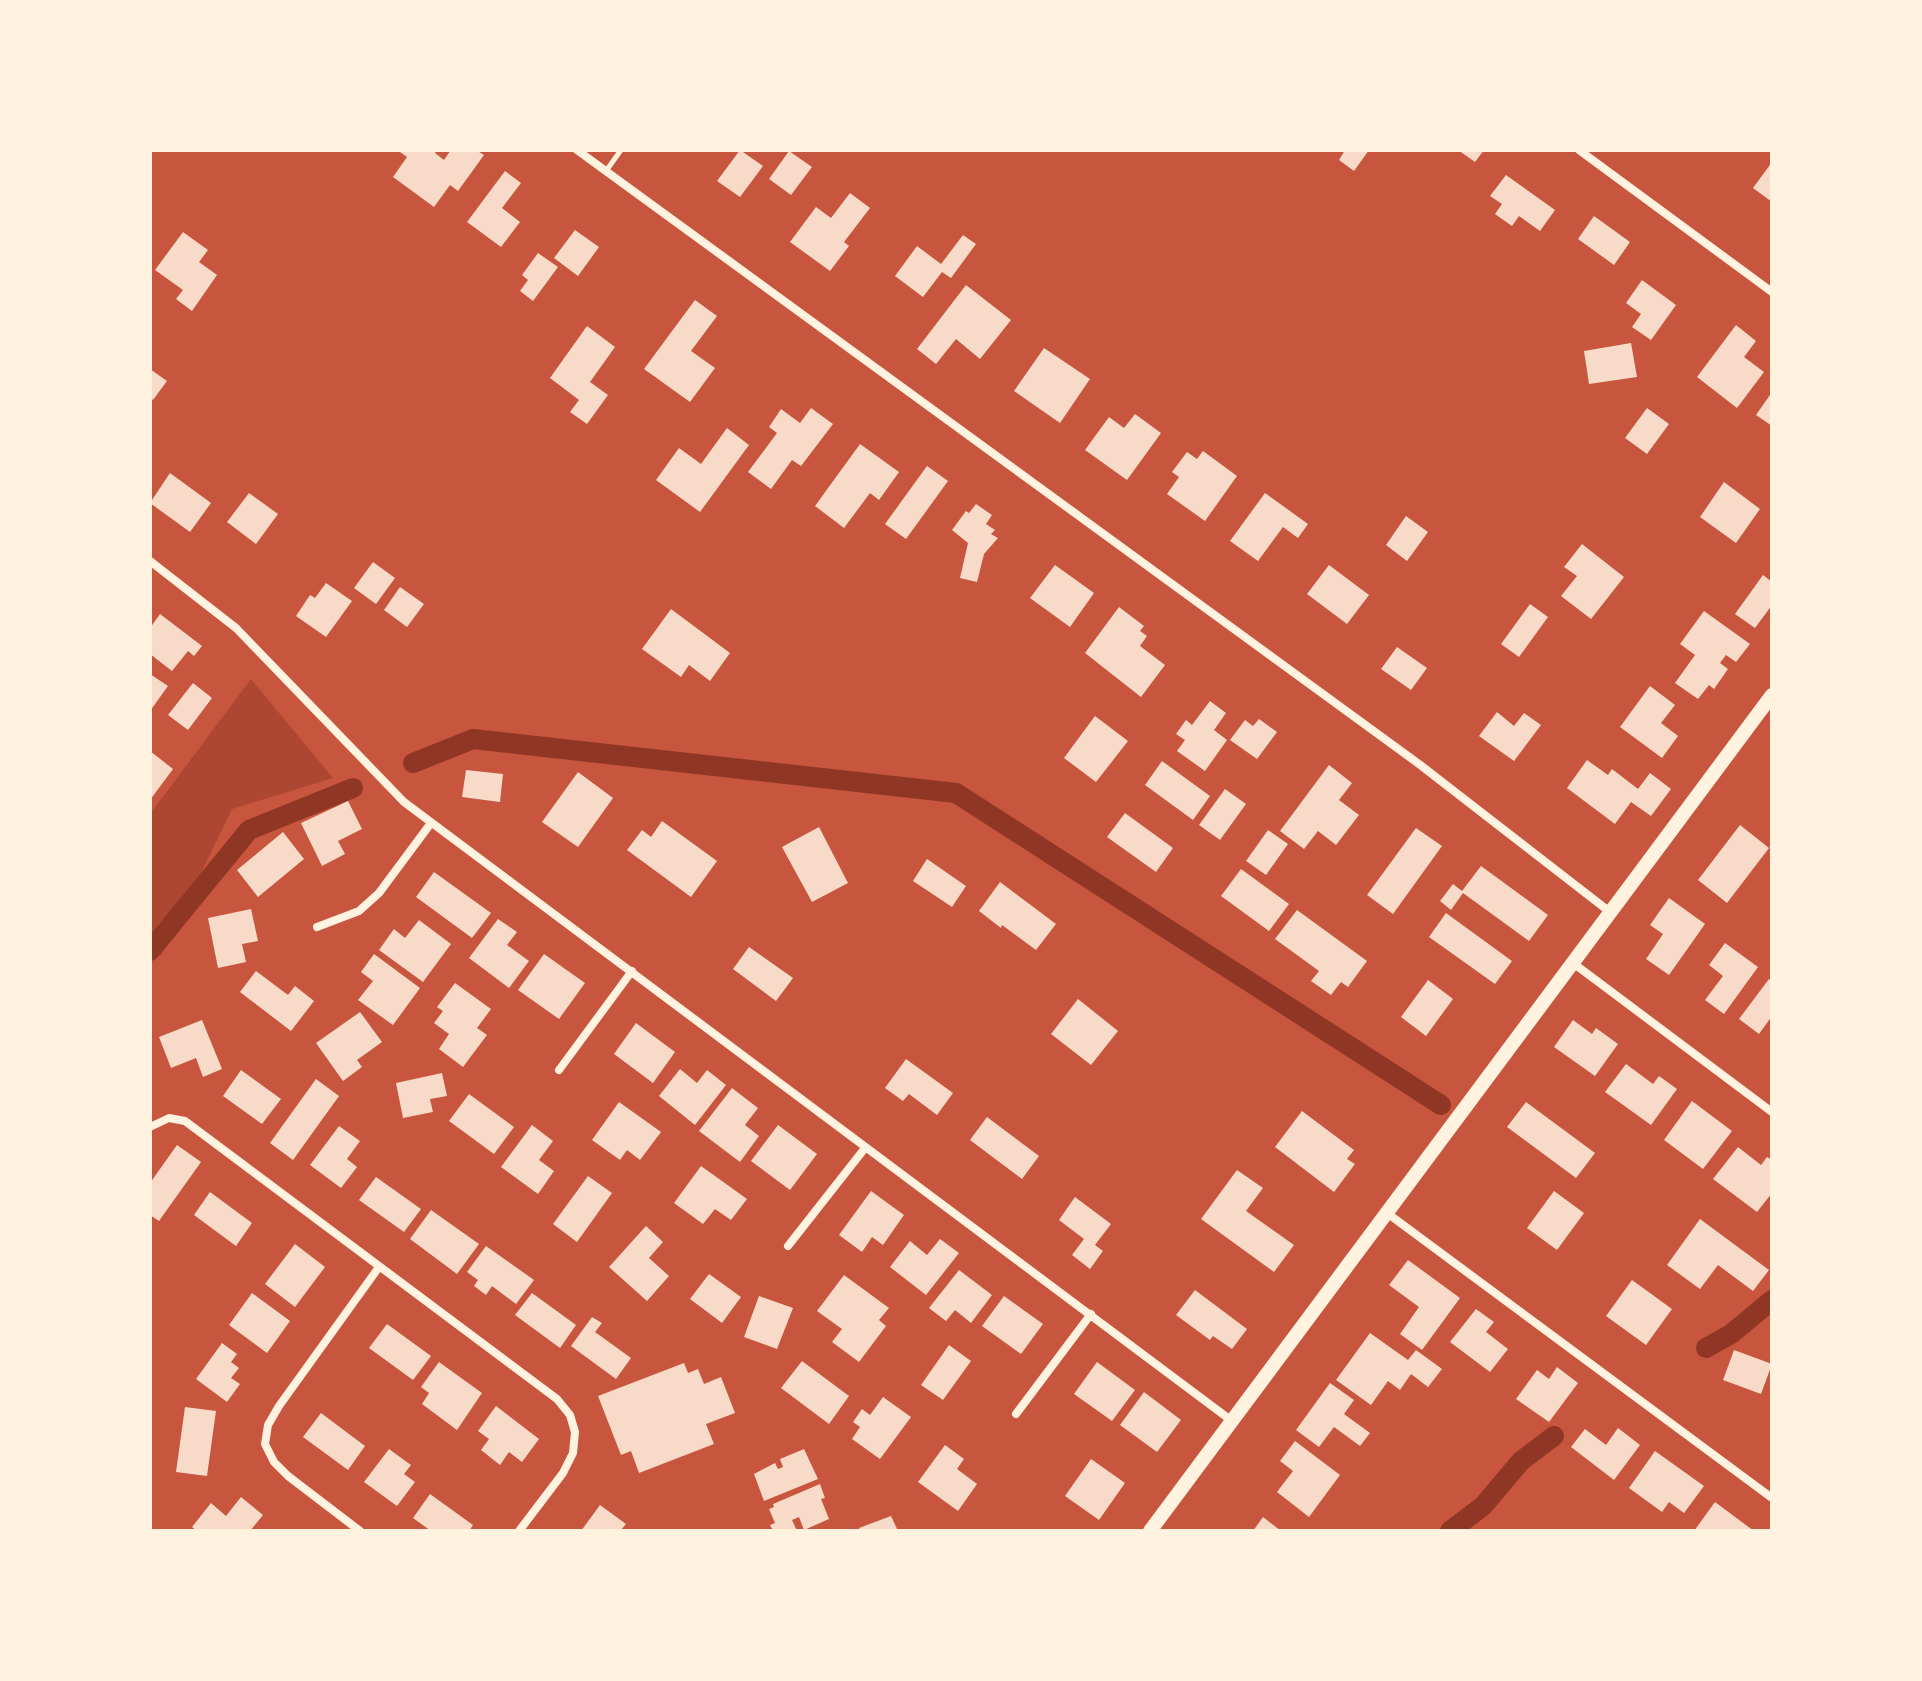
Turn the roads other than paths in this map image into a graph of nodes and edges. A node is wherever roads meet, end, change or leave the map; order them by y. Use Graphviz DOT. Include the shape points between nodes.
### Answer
graph roads {
  1 [pos="577,150"];
  2 [pos="621,150"];
  3 [pos="1579,150"];
  4 [pos="606,171"];
  5 [pos="1772,292"];
  6 [pos="151,565"];
  7 [pos="1772,695"];
  8 [pos="431,823"];
  9 [pos="1610,912"];
  10 [pos="317,927"];
  11 [pos="1573,963"];
  12 [pos="632,971"];
  13 [pos="559,1070"];
  14 [pos="1772,1112"];
  15 [pos="150,1127"];
  16 [pos="865,1148"];
  17 [pos="1387,1213"];
  18 [pos="788,1246"];
  19 [pos="379,1267"];
  20 [pos="1091,1314"];
  21 [pos="1016,1414"];
  22 [pos="1232,1421"];
  23 [pos="1772,1498"];
  24 [pos="360,1531"];
  25 [pos="519,1531"];
  26 [pos="1150,1531"];
  1 -- 4 [label="street"];
  2 -- 4 [label="lane"];
  3 -- 5 [label="street"];
  4 -- 9 [label="street" via="1419,764"];
  6 -- 8 [label="street" via="236,628 368,768"];
  7 -- 9 [label="street"];
  8 -- 10 [label="street" via="379,893 359,911"];
  8 -- 12 [label="street"];
  9 -- 11 [label="street"];
  11 -- 14 [label="street"];
  11 -- 17 [label="street"];
  12 -- 13 [label="street"];
  12 -- 16 [label="street"];
  15 -- 19 [label="street" via="169,1118 185,1121"];
  16 -- 18 [label="street"];
  16 -- 20 [label="street"];
  17 -- 22 [label="street"];
  17 -- 23 [label="street"];
  19 -- 24 [label="street" via="279,1406 265,1444 288,1476"];
  19 -- 25 [label="street" via="557,1399 570,1415 573,1453"];
  20 -- 21 [label="street"];
  20 -- 22 [label="street"];
  22 -- 26 [label="street"];
}
